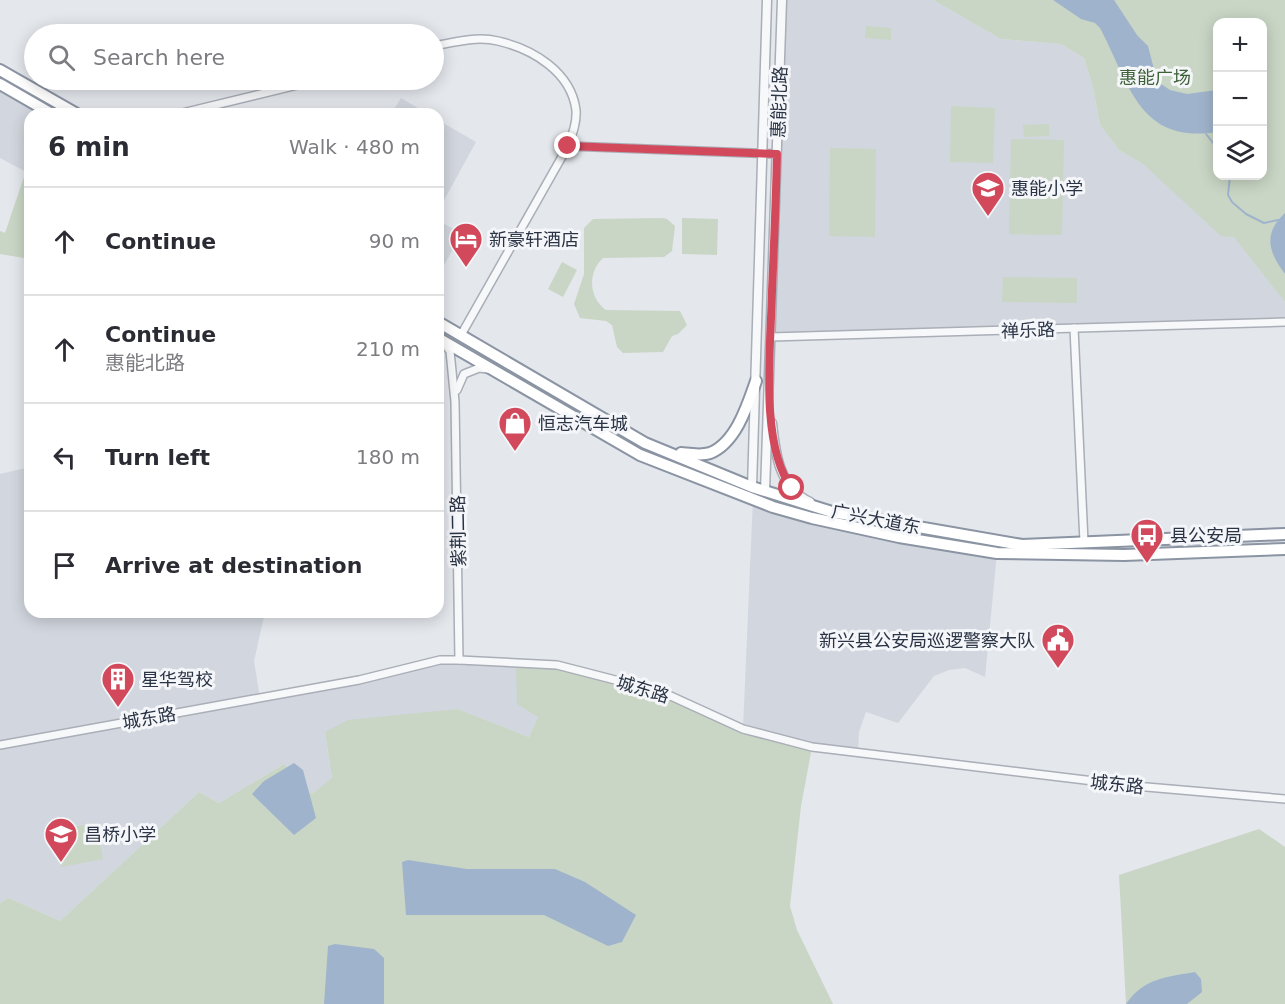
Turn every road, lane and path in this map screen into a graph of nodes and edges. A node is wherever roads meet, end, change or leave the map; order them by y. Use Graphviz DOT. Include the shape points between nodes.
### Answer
graph roads {
  1 [pos="767,0"];
  2 [pos="782,0"];
  3 [pos="444,44"];
  4 [pos="0,70"];
  5 [pos="0,84"];
  6 [pos="24,84"];
  7 [pos="35,90"];
  8 [pos="277,90"];
  9 [pos="42,108"];
  10 [pos="66,108"];
  11 [pos="203,108"];
  12 [pos="568,146"];
  13 [pos="762,154"];
  14 [pos="777,154"];
  15 [pos="1285,322"];
  16 [pos="444,325"];
  17 [pos="1074,328"];
  18 [pos="461,335"];
  19 [pos="771,337"];
  20 [pos="444,341"];
  21 [pos="444,344"];
  22 [pos="494,370"];
  23 [pos="756,381"];
  24 [pos="769,392"];
  25 [pos="455,402"];
  26 [pos="670,452"];
  27 [pos="753,487"];
  28 [pos="765,491"];
  29 [pos="832,512"];
  30 [pos="1285,534"];
  31 [pos="1084,542"];
  32 [pos="1285,549"];
  33 [pos="459,660"];
  34 [pos="0,745"];
  35 [pos="1285,799"];
  1 -- 13 [label="street, 惠能北路"];
  2 -- 14 [label="street, 惠能北路"];
  3 -- 12 [label="street" via="475,39 498,41 539,58 564,76 576,110"];
  4 -- 6 [label="highway"];
  5 -- 9 [label="highway"];
  7 -- 10 [label="highway"];
  8 -- 11 [label="street"];
  12 -- 13 [label="street"];
  12 -- 18 [label="street"];
  13 -- 14 [label="street"];
  13 -- 23 [label="street, 惠能北路"];
  14 -- 19 [label="street, 惠能北路"];
  15 -- 17 [label="street, 禅乐路"];
  16 -- 18 [label="highway, 广兴大道东"];
  17 -- 19 [label="street, 禅乐路"];
  17 -- 31 [label="street"];
  18 -- 26 [label="highway, 广兴大道东" via="645,443"];
  19 -- 24 [label="street, 惠能北路"];
  20 -- 22 [label="highway, 广兴大道东"];
  21 -- 25 [label="street, 紫荆二路" via="450,351"];
  22 -- 25 [label="street, 紫荆二路" via="478,368 464,374"];
  22 -- 32 [label="highway, 广兴大道东" via="640,455 773,507 812,518 996,553 1124,555"];
  23 -- 26 [label="highway" via="748,407 723,444 711,453 698,455"];
  23 -- 27 [label="street, 惠能北路"];
  24 -- 28 [label="street, 惠能北路"];
  24 -- 29 [label="street" via="783,477 805,500"];
  25 -- 33 [label="street, 紫荆二路"];
  26 -- 27 [label="highway, 广兴大道东"];
  27 -- 28 [label="highway, 广兴大道东"];
  28 -- 29 [label="highway, 广兴大道东"];
  29 -- 31 [label="highway, 广兴大道东" via="1022,545"];
  30 -- 31 [label="highway, 广兴大道东"];
  33 -- 34 [label="street, 城东路" via="440,660 359,680"];
  33 -- 35 [label="street, 城东路" via="557,665 662,692 743,729 812,747 1135,786"];
}
